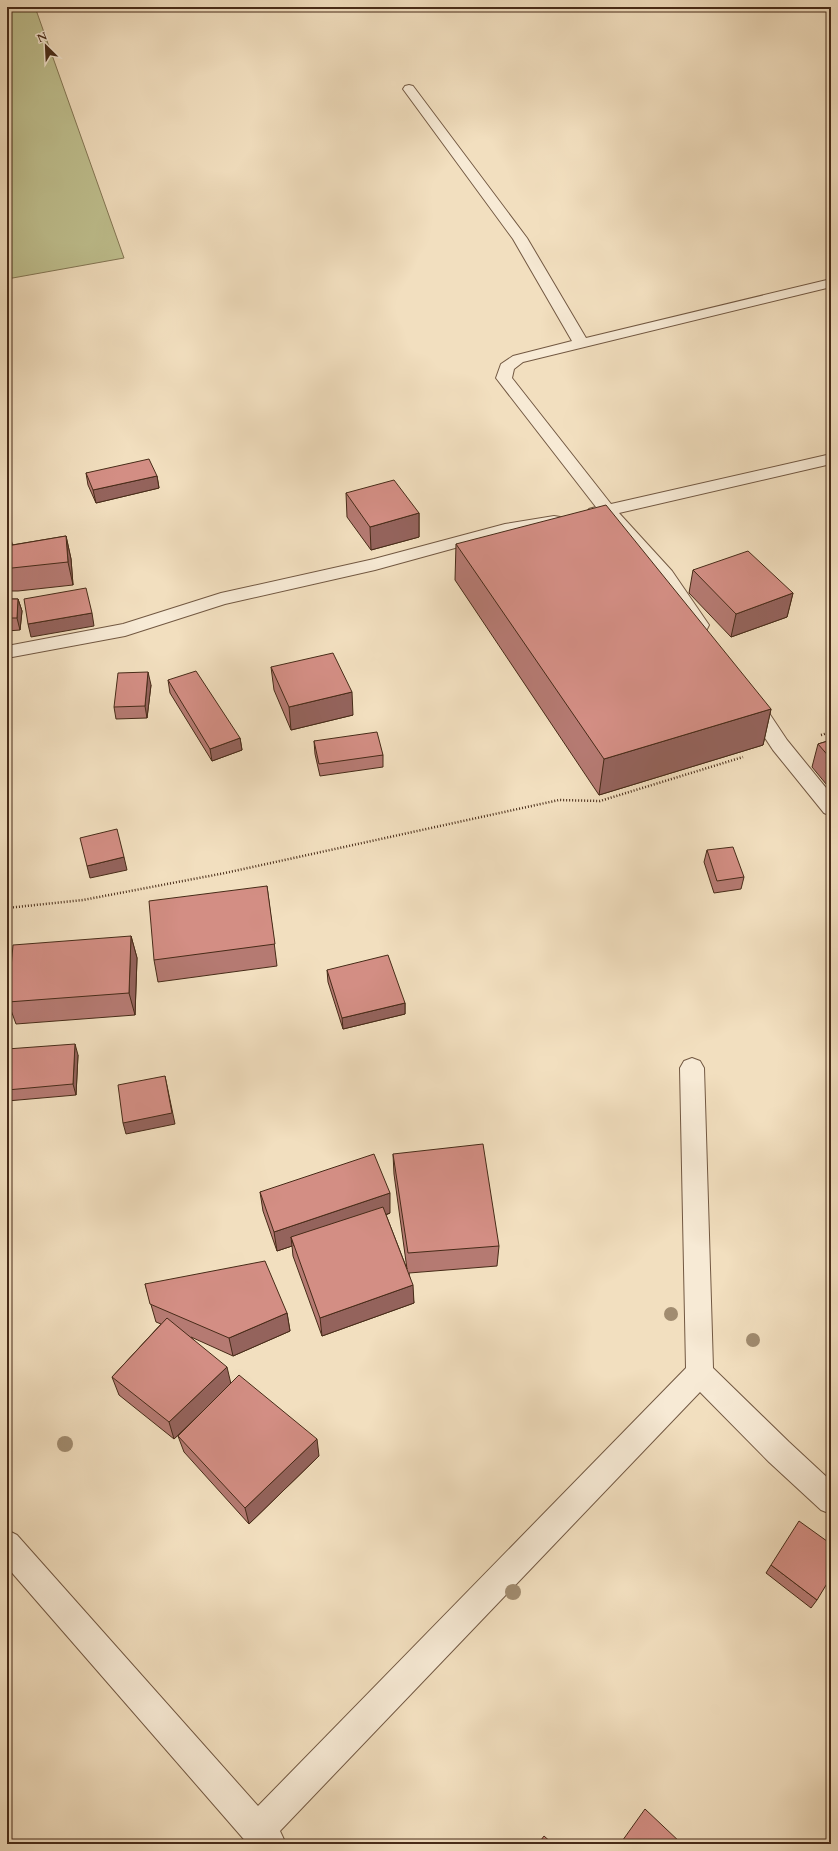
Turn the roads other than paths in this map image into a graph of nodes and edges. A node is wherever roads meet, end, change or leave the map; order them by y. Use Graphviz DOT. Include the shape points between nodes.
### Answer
graph roads {
  1 [pos="409,89"];
  2 [pos="831,283"];
  3 [pos="581,343"];
  4 [pos="831,458"];
  5 [pos="608,511"];
  6 [pos="710,640"];
  7 [pos="7,652"];
  8 [pos="741,686"];
  9 [pos="831,808"];
  10 [pos="692,1068"];
  11 [pos="700,1373"];
  12 [pos="831,1500"];
  13 [pos="7,1545"];
  14 [pos="264,1837"];
  1 -- 3 [label="street" via="520,238"];
  2 -- 3 [label="street"];
  3 -- 5 [label="street" via="518,359 507,367 504,378"];
  4 -- 5 [label="street"];
  5 -- 6 [label="street" via="666,575"];
  5 -- 7 [label="street" via="505,529 375,564 221,599 125,630"];
  8 -- 9 [label="street" via="780,744"];
  10 -- 11 [label="street"];
  11 -- 12 [label="street"];
  11 -- 14 [label="street"];
  13 -- 14 [label="street"];
}
